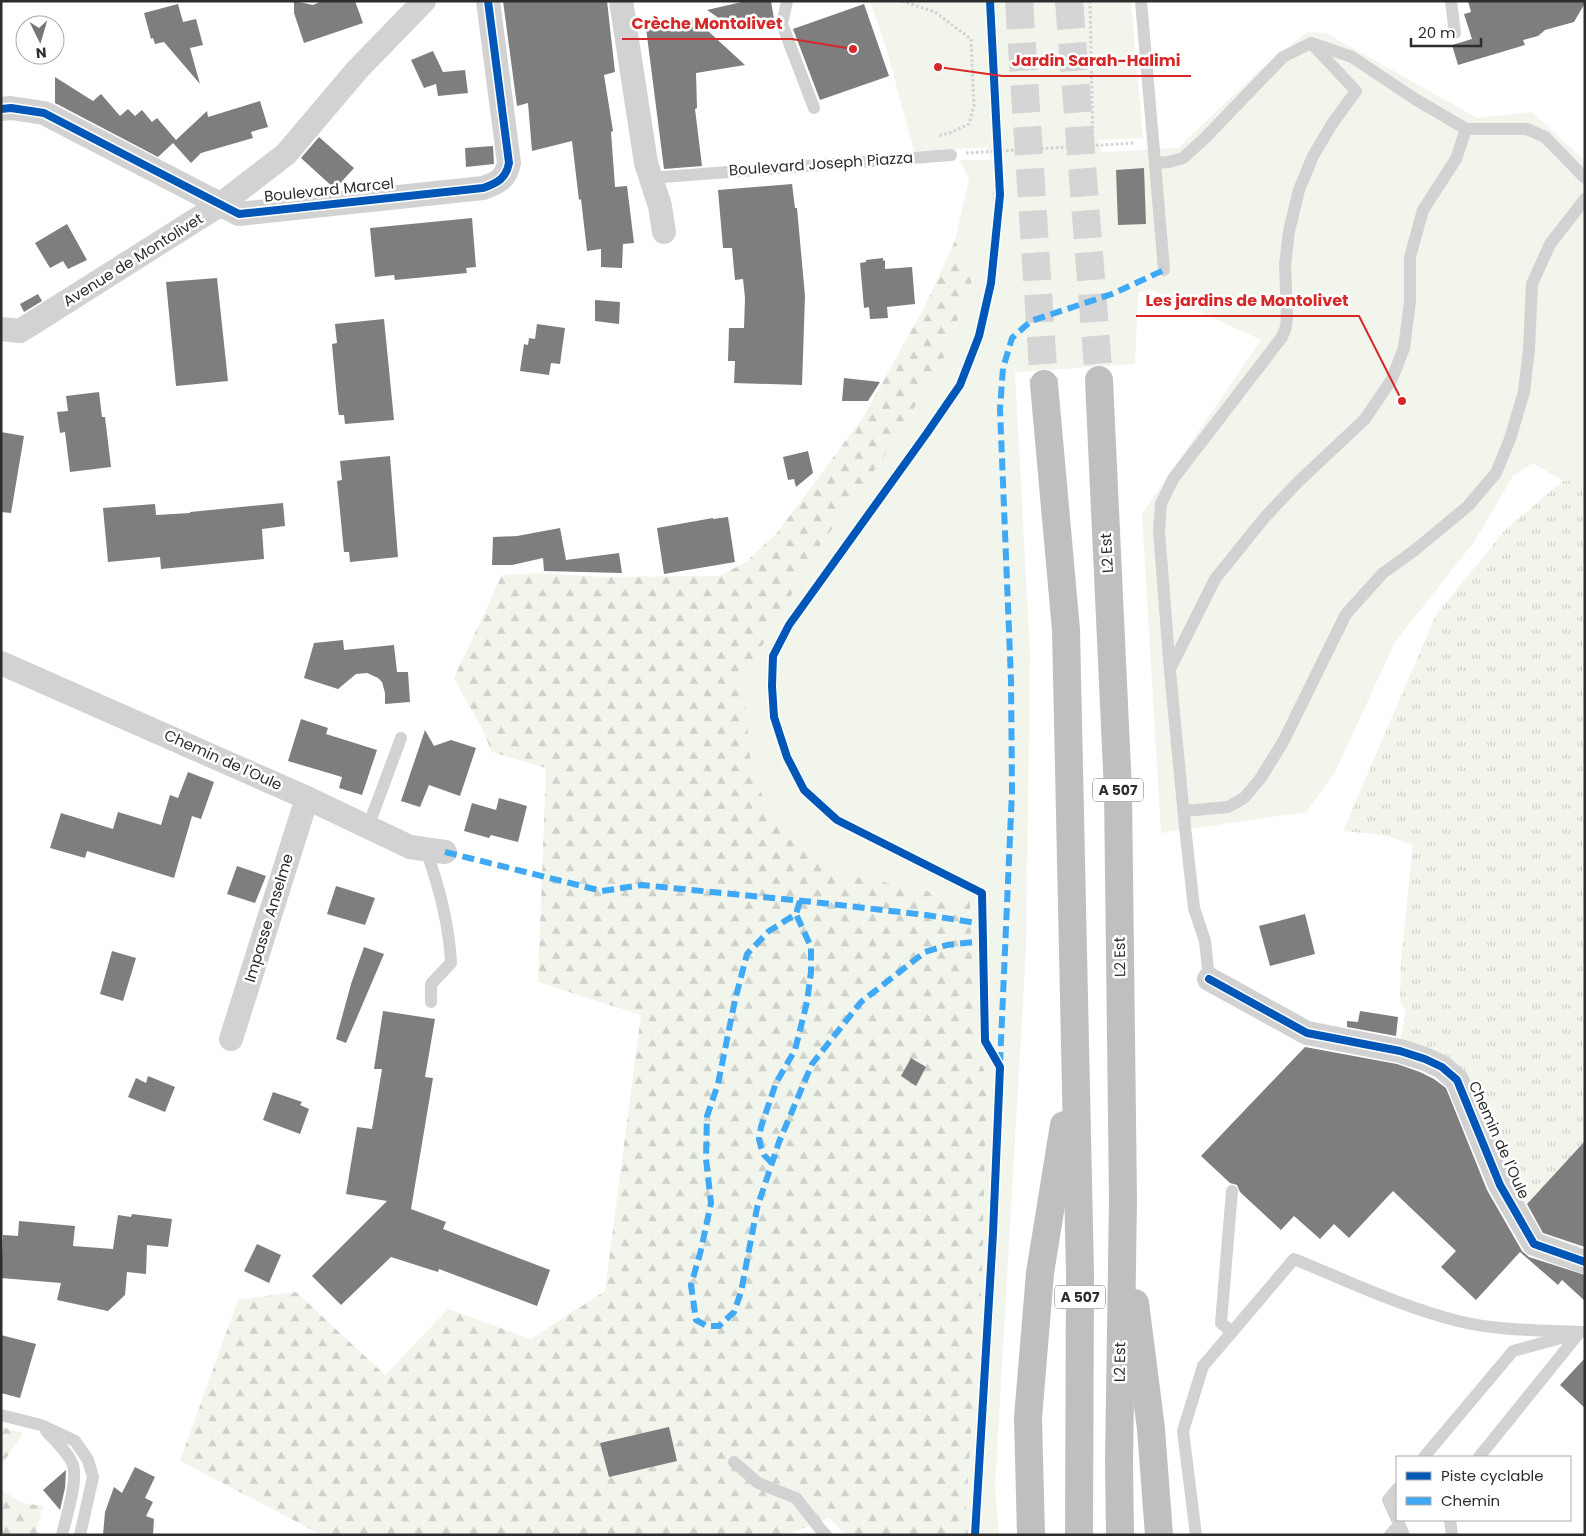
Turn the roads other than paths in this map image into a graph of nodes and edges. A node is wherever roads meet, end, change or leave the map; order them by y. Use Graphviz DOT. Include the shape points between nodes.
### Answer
graph roads {
  1 [pos="424,1"];
  2 [pos="488,1"];
  3 [pos="621,1"];
  4 [pos="787,1"];
  5 [pos="1141,1"];
  6 [pos="1451,1"];
  7 [pos="1455,33"];
  8 [pos="1311,43"];
  9 [pos="814,108"];
  10 [pos="1,109"];
  11 [pos="1466,128"];
  12 [pos="951,154"];
  13 [pos="1155,163"];
  14 [pos="650,178"];
  15 [pos="1585,178"];
  16 [pos="1585,199"];
  17 [pos="221,204"];
  18 [pos="664,232"];
  19 [pos="1164,270"];
  20 [pos="1,329"];
  21 [pos="1099,380"];
  22 [pos="1044,384"];
  23 [pos="1,663"];
  24 [pos="1170,671"];
  25 [pos="400,738"];
  26 [pos="307,798"];
  27 [pos="1184,811"];
  28 [pos="368,827"];
  29 [pos="435,851"];
  30 [pos="1209,979"];
  31 [pos="431,1002"];
  32 [pos="231,1039"];
  33 [pos="1075,1059"];
  34 [pos="1232,1191"];
  35 [pos="1122,1200"];
  36 [pos="1585,1262"];
  37 [pos="1232,1332"];
  38 [pos="1582,1332"];
  39 [pos="1,1415"];
  40 [pos="41,1425"];
  41 [pos="1425,1456"];
  42 [pos="1480,1456"];
  43 [pos="734,1462"];
  44 [pos="1396,1490"];
  45 [pos="1396,1517"];
  46 [pos="1450,1521"];
  47 [pos="1402,1530"];
  48 [pos="62,1535"];
  49 [pos="80,1535"];
  50 [pos="826,1535"];
  51 [pos="1031,1535"];
  52 [pos="1079,1535"];
  53 [pos="1120,1535"];
  54 [pos="1159,1535"];
  55 [pos="1196,1535"];
  56 [pos="1390,1535"];
  57 [pos="1452,1535"];
  1 -- 17 [label="street, Avenue de Montolivet" via="357,70 293,148"];
  2 -- 17 [label="street, Boulevard Marcel" via="509,163 504,178 483,188 239,214"];
  3 -- 14 [label="street"];
  4 -- 9 [label="lane" via="782,24"];
  5 -- 13 [label="lane"];
  6 -- 7 [label="lane"];
  8 -- 11 [label="lane" via="1352,57 1415,100"];
  8 -- 13 [label="lane" via="1283,57 1183,158"];
  8 -- 24 [label="lane" via="1356,91 1313,156 1299,190 1284,265 1287,317 1282,337 1173,479 1161,504 1159,531"];
  10 -- 17 [label="street, Boulevard Marcel" via="44,113"];
  11 -- 15 [label="lane" via="1527,129 1545,137"];
  11 -- 24 [label="lane" via="1456,159 1422,210 1410,257 1410,301 1404,348 1392,379 1365,420 1297,483 1215,579"];
  12 -- 14 [label="lane, Boulevard Joseph Piazza"];
  13 -- 19 [label="lane"];
  14 -- 18 [label="street" via="660,206"];
  16 -- 27 [label="lane" via="1550,244 1532,284 1530,349 1524,392 1496,473 1468,506 1383,573 1346,614 1283,742 1244,798 1228,807"];
  17 -- 20 [label="street, Avenue de Montolivet" via="20,331"];
  21 -- 35 [label="highway, L2 Est / A 507" via="1118,791"];
  22 -- 33 [label="highway, A 507" via="1066,630"];
  23 -- 26 [label="street, Chemin de l'Oule"];
  24 -- 27 [label="lane"];
  25 -- 28 [label="lane"];
  26 -- 28 [label="street, Chemin de l'Oule"];
  26 -- 32 [label="street, Impasse Anselme"];
  27 -- 30 [label="lane" via="1194,908 1205,941"];
  28 -- 29 [label="street, Chemin de l'Oule" via="410,848"];
  29 -- 31 [label="lane" via="437,879 450,938 451,963 431,984"];
  30 -- 36 [label="street, Chemin de l'Oule" via="1307,1033 1400,1052 1442,1066 1457,1080 1500,1185 1534,1244"];
  33 -- 51 [label="highway" via="1040,1273 1028,1418"];
  33 -- 52 [label="highway, A 507" via="1080,1274"];
  34 -- 37 [label="lane" via="1221,1323"];
  35 -- 53 [label="highway, L2 Est / A 507"];
  35 -- 54 [label="highway" via="1151,1429"];
  37 -- 38 [label="lane" via="1294,1260 1459,1321 1512,1329"];
  37 -- 55 [label="lane" via="1203,1366 1183,1430"];
  38 -- 41 [label="lane" via="1513,1351"];
  38 -- 42 [label="lane"];
  39 -- 40 [label="lane"];
  40 -- 48 [label="lane" via="73,1464 74,1478"];
  40 -- 49 [label="lane" via="76,1441 88,1460 93,1477"];
  43 -- 50 [label="lane" via="758,1483 796,1498"];
  44 -- 45 [label="lane" via="1388,1500"];
  46 -- 57 [label="lane"];
  47 -- 56 [label="lane"];
}
